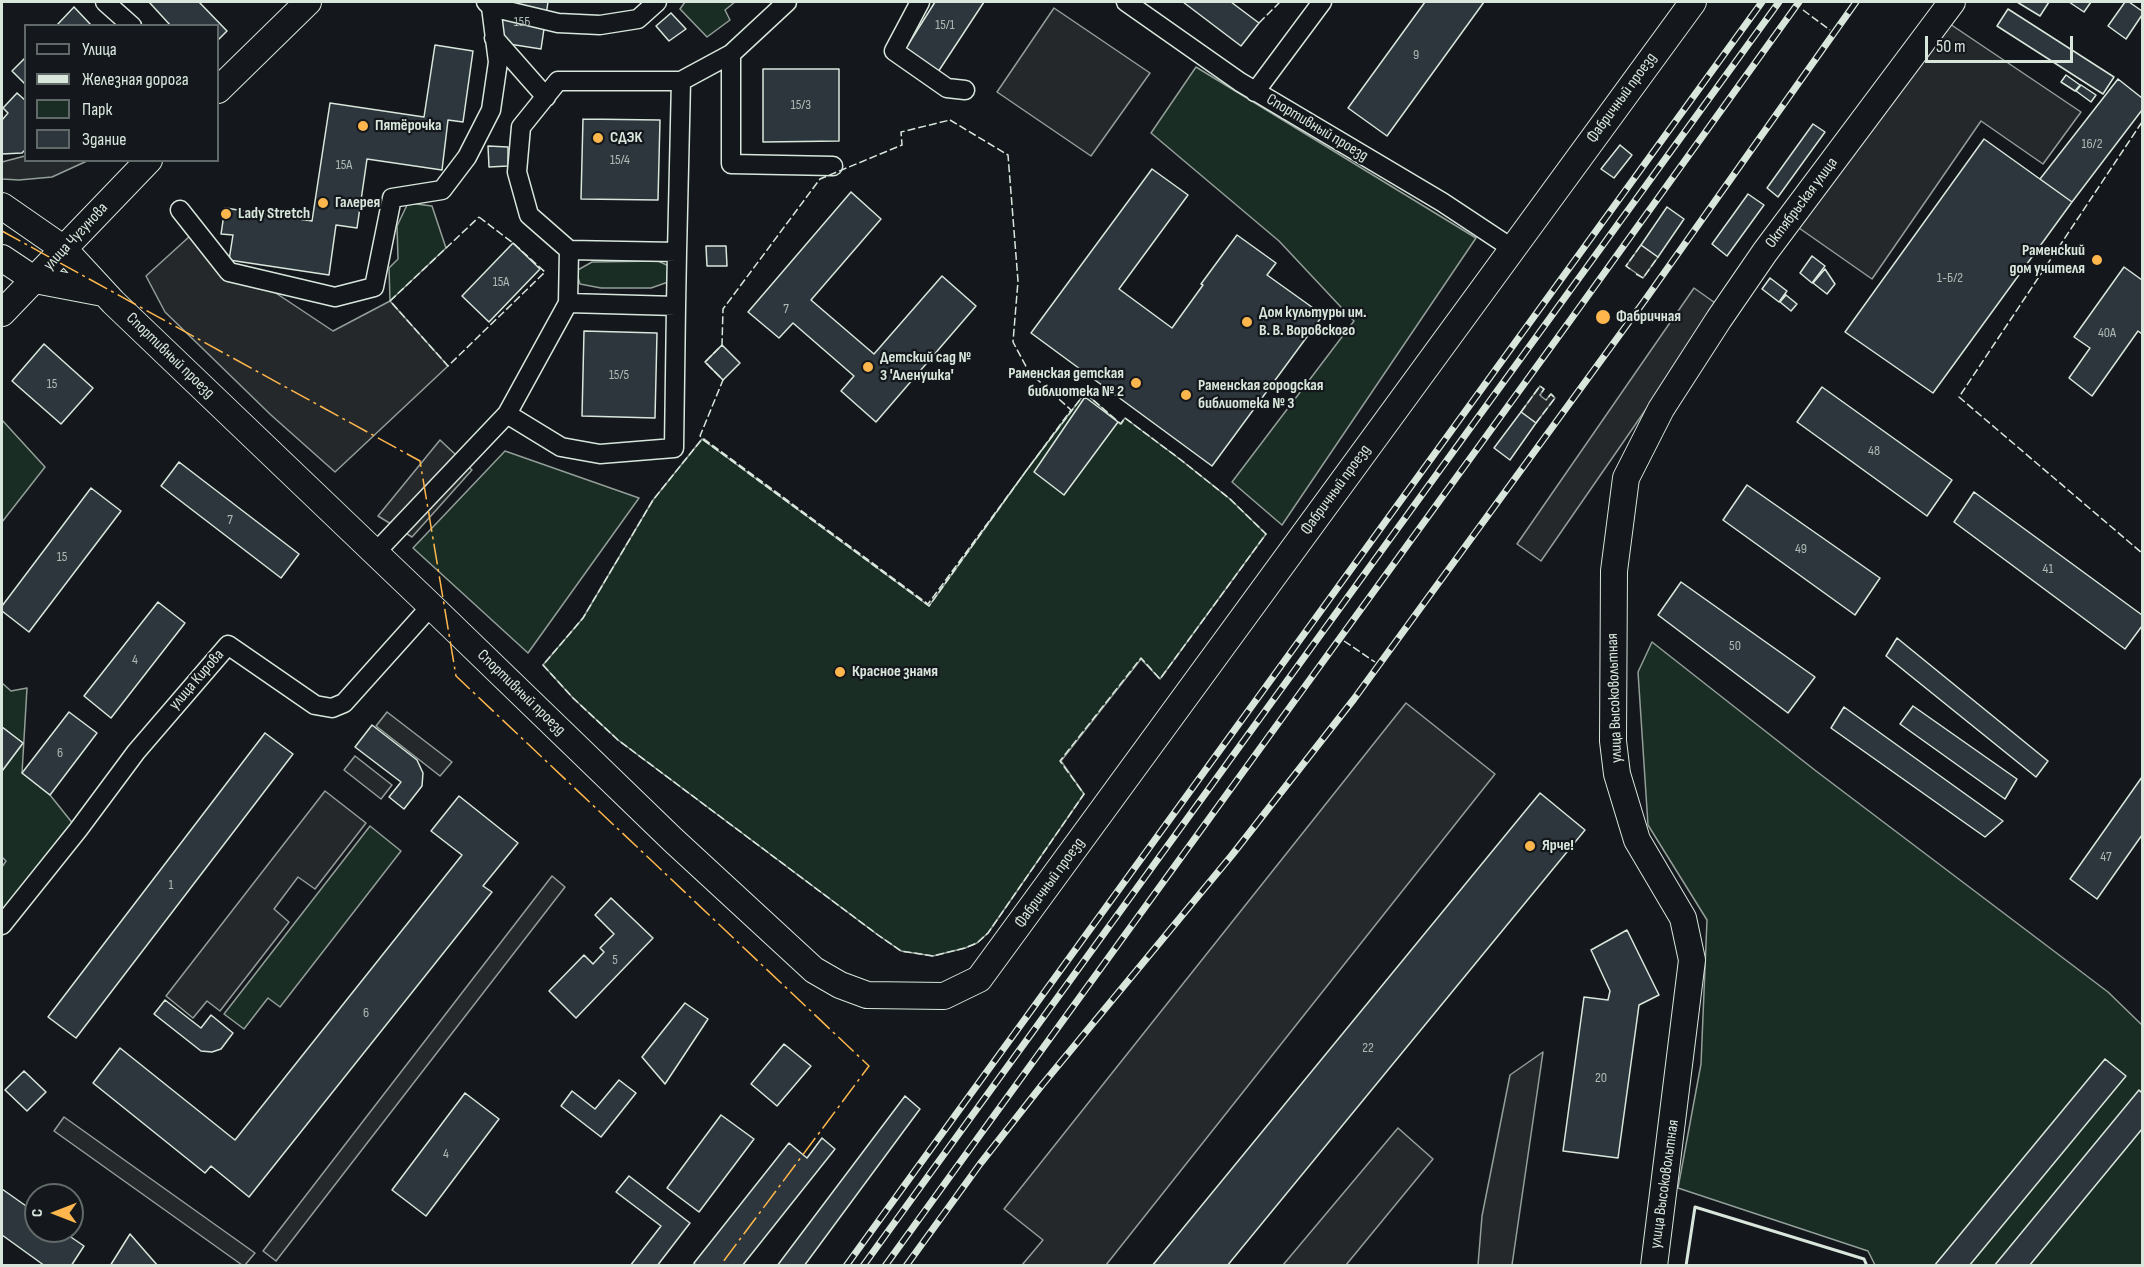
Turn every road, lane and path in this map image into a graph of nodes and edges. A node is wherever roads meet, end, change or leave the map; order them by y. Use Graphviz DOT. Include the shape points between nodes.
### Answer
graph roads {
  1 [pos="105,2"];
  2 [pos="308,2"];
  3 [pos="657,2"];
  4 [pos="787,2"];
  5 [pos="920,2"];
  6 [pos="1126,2"];
  7 [pos="1322,2"];
  8 [pos="1693,2"];
  9 [pos="1952,2"];
  10 [pos="488,4"];
  11 [pos="130,24"];
  12 [pos="494,38"];
  13 [pos="731,54"];
  14 [pos="681,81"];
  15 [pos="219,89"];
  16 [pos="965,90"];
  17 [pos="1256,92"];
  18 [pos="546,97"];
  19 [pos="147,162"];
  20 [pos="833,166"];
  21 [pos="2,206"];
  22 [pos="180,210"];
  23 [pos="64,249"];
  24 [pos="1513,249"];
  25 [pos="569,250"];
  26 [pos="677,252"];
  27 [pos="2,258"];
  28 [pos="35,280"];
  29 [pos="103,293"];
  30 [pos="568,303"];
  31 [pos="676,306"];
  32 [pos="2,313"];
  33 [pos="1660,410"];
  34 [pos="507,414"];
  35 [pos="376,552"];
  36 [pos="431,606"];
  37 [pos="2,925"];
  38 [pos="979,979"];
  39 [pos="1654,1266"];
  1 -- 11 [label="street"];
  2 -- 15 [label="main road"];
  3 -- 10 [label="street" via="638,19 600,25 558,23"];
  4 -- 13 [label="street"];
  5 -- 16 [label="street" via="894,51 947,88"];
  6 -- 17 [label="street, Спортивный проезд"];
  7 -- 17 [label="street"];
  8 -- 24 [label="main road, Фабричный проезд"];
  9 -- 33 [label="main road, Октябрьская улица" via="1765,252"];
  10 -- 12 [label="street"];
  12 -- 18 [label="street"];
  12 -- 22 [label="street" via="498,62 491,110 467,158 442,190 392,198 374,287 335,297 229,272"];
  13 -- 14 [label="street"];
  13 -- 20 [label="street" via="731,164"];
  14 -- 18 [label="street" via="558,81"];
  14 -- 26 [label="street"];
  17 -- 24 [label="street, Спортивный проезд" via="1442,202"];
  18 -- 25 [label="street" via="521,127 517,172 529,215"];
  19 -- 23 [label="main road, улица Чугунова"];
  21 -- 23 [label="main road, Спортивный проезд"];
  23 -- 28 [label="main road, улица Чугунова"];
  23 -- 29 [label="main road, Спортивный проезд"];
  24 -- 38 [label="main road, Фабричный проезд"];
  25 -- 26 [label="street"];
  25 -- 30 [label="street"];
  26 -- 31 [label="street"];
  27 -- 28 [label="main road"];
  28 -- 29 [label="main road"];
  28 -- 32 [label="main road, улица Чугунова"];
  29 -- 35 [label="main road, Спортивный проезд"];
  30 -- 31 [label="street"];
  30 -- 34 [label="street"];
  31 -- 34 [label="street" via="674,448 600,454 561,447"];
  33 -- 39 [label="main road, улица Высоковольтная" via="1626,478 1614,571 1612,641 1617,774 1637,840 1683,918 1692,960"];
  34 -- 35 [label="street"];
  35 -- 36 [label="main road, Спортивный проезд"];
  36 -- 37 [label="street, улица Кирова" via="344,704 332,708 315,705 228,645 136,752"];
  36 -- 38 [label="main road, Спортивный проезд" via="814,970 867,995 944,996"];
}
